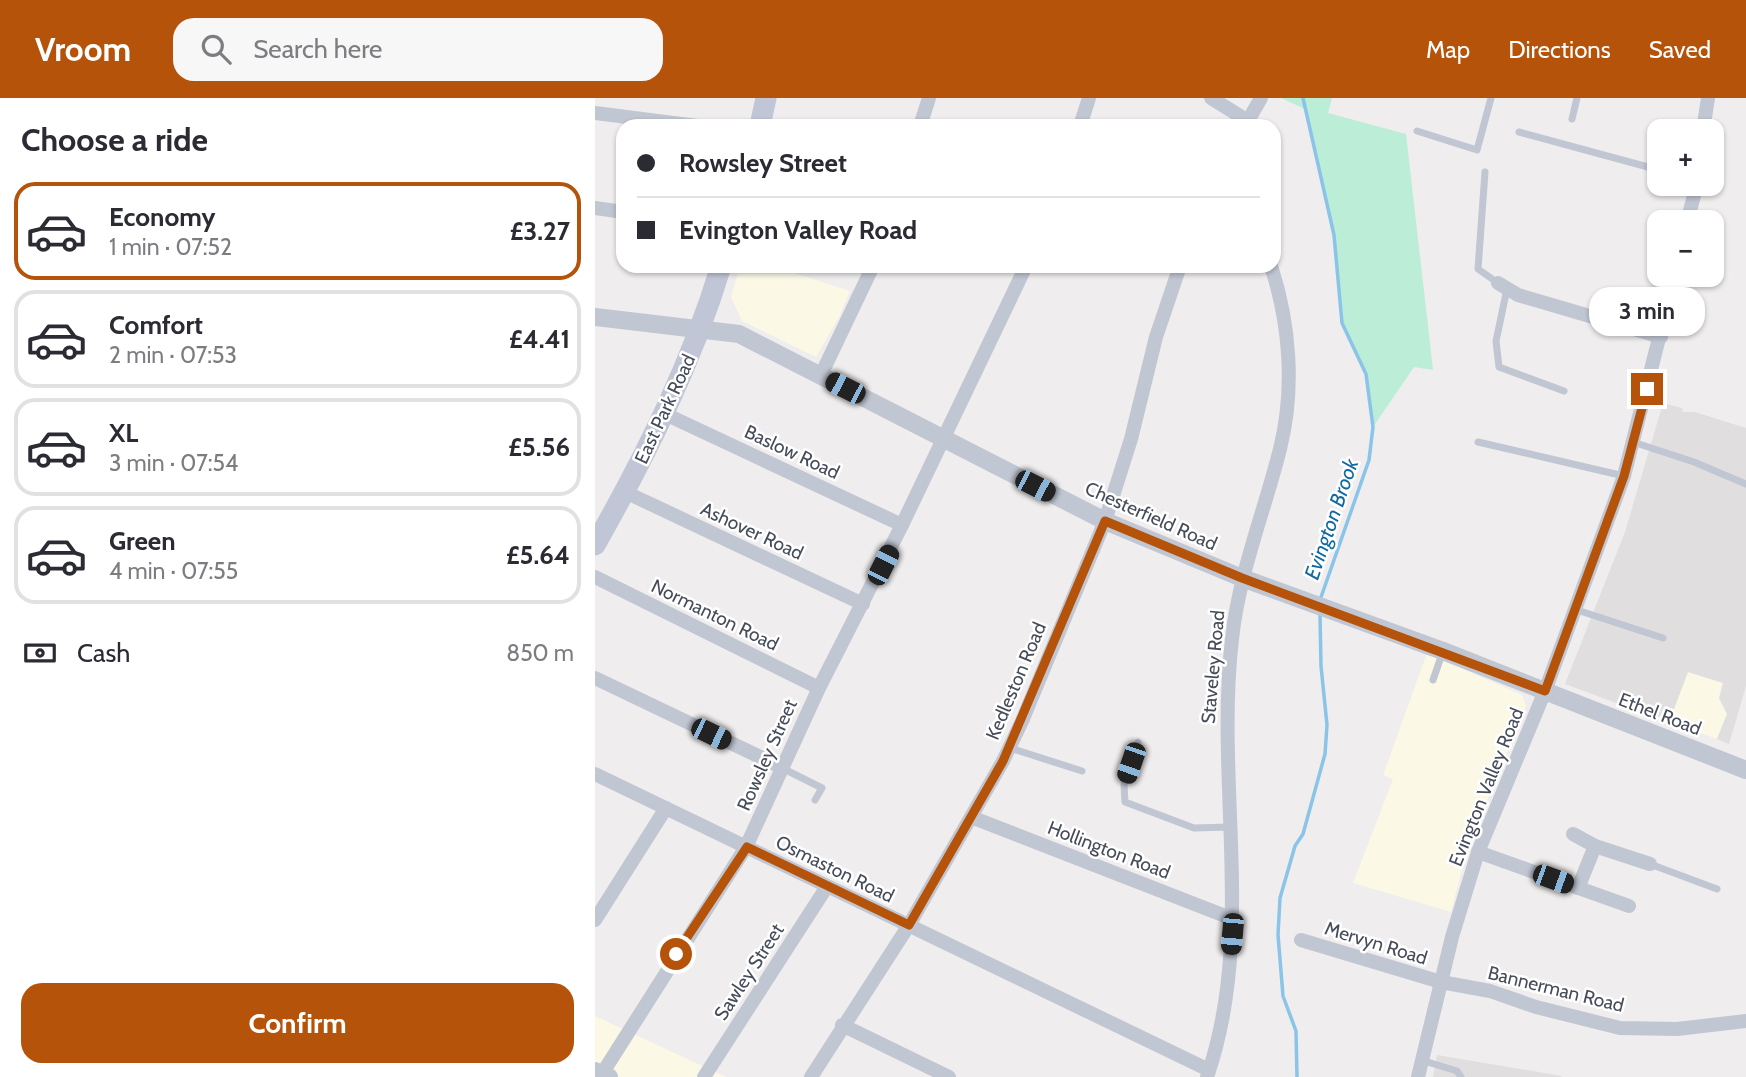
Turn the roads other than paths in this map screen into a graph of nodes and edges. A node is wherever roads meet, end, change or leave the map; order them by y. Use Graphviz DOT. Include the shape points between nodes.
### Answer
graph roads {
  1 [pos="766,98"];
  2 [pos="929,98"];
  3 [pos="1089,98"];
  4 [pos="1211,98"];
  5 [pos="1261,98"];
  6 [pos="1491,98"];
  7 [pos="1577,98"];
  8 [pos="1708,98"];
  9 [pos="595,113"];
  10 [pos="642,119"];
  11 [pos="762,119"];
  12 [pos="922,119"];
  13 [pos="1082,119"];
  14 [pos="1240,119"];
  15 [pos="1250,119"];
  16 [pos="1572,119"];
  17 [pos="1705,119"];
  18 [pos="1417,131"];
  19 [pos="1519,132"];
  20 [pos="1647,167"];
  21 [pos="1485,172"];
  22 [pos="595,208"];
  23 [pos="616,211"];
  24 [pos="719,273"];
  25 [pos="870,273"];
  26 [pos="1024,273"];
  27 [pos="1178,273"];
  28 [pos="1273,273"];
  29 [pos="1502,286"];
  30 [pos="1672,287"];
  31 [pos="595,317"];
  32 [pos="702,330"];
  33 [pos="1661,337"];
  34 [pos="821,375"];
  35 [pos="1563,391"];
  36 [pos="665,414"];
  37 [pos="943,438"];
  38 [pos="1478,442"];
  39 [pos="1633,442"];
  40 [pos="1624,476"];
  41 [pos="1746,484"];
  42 [pos="625,492"];
  43 [pos="1105,521"];
  44 [pos="902,525"];
  45 [pos="597,536"];
  46 [pos="595,577"];
  47 [pos="1242,578"];
  48 [pos="863,604"];
  49 [pos="1574,609"];
  50 [pos="1663,638"];
  51 [pos="1443,651"];
  52 [pos="595,677"];
  53 [pos="1433,680"];
  54 [pos="819,688"];
  55 [pos="1552,694"];
  56 [pos="1138,742"];
  57 [pos="1009,748"];
  58 [pos="781,767"];
  59 [pos="1746,770"];
  60 [pos="1083,771"];
  61 [pos="595,774"];
  62 [pos="815,800"];
  63 [pos="666,808"];
  64 [pos="971,817"];
  65 [pos="1230,827"];
  66 [pos="1573,834"];
  67 [pos="1595,846"];
  68 [pos="747,847"];
  69 [pos="1478,852"];
  70 [pos="1650,864"];
  71 [pos="826,888"];
  72 [pos="1578,888"];
  73 [pos="1717,889"];
  74 [pos="1629,906"];
  75 [pos="1233,919"];
  76 [pos="595,920"];
  77 [pos="909,925"];
  78 [pos="1301,940"];
  79 [pos="1441,982"];
  80 [pos="1746,1021"];
  81 [pos="842,1025"];
  82 [pos="1421,1060"];
  83 [pos="1208,1074"];
  84 [pos="602,1075"];
  85 [pos="704,1077"];
  86 [pos="811,1077"];
  87 [pos="949,1077"];
  88 [pos="1418,1077"];
  89 [pos="1461,1077"];
  1 -- 11 [label="main road"];
  2 -- 12 [label="street"];
  3 -- 13 [label="street"];
  4 -- 14 [label="street"];
  5 -- 15 [label="street"];
  6 -- 18 [label="lane" via="1477,150"];
  7 -- 16 [label="lane"];
  8 -- 17 [label="street"];
  9 -- 10 [label="street"];
  19 -- 20 [label="lane"];
  21 -- 29 [label="lane" via="1478,270"];
  22 -- 23 [label="street"];
  24 -- 32 [label="main road, East Park Road"];
  25 -- 34 [label="street"];
  26 -- 37 [label="street, Rowsley Street"];
  27 -- 43 [label="street, Kedleston Road"];
  28 -- 47 [label="street, Staveley Road" via="1283,302 1288,343 1288,396 1281,447"];
  29 -- 33 [label="street" via="1518,295"];
  29 -- 35 [label="lane" via="1496,341 1499,367"];
  30 -- 33 [label="street, Evington Valley Road"];
  31 -- 32 [label="street, Chesterfield Road"];
  32 -- 34 [label="street, Chesterfield Road" via="739,334"];
  32 -- 36 [label="main road, East Park Road"];
  33 -- 39 [label="street, Evington Valley Road"];
  34 -- 37 [label="street, Chesterfield Road"];
  36 -- 42 [label="main road, East Park Road"];
  36 -- 44 [label="street, Baslow Road"];
  37 -- 43 [label="street, Chesterfield Road"];
  37 -- 44 [label="street, Rowsley Street"];
  38 -- 40 [label="lane"];
  39 -- 40 [label="street, Evington Valley Road"];
  39 -- 41 [label="lane"];
  40 -- 49 [label="street, Evington Valley Road"];
  42 -- 45 [label="main road, East Park Road"];
  42 -- 48 [label="street, Ashover Road"];
  43 -- 47 [label="street, Chesterfield Road"];
  43 -- 57 [label="street, Kedleston Road"];
  44 -- 48 [label="street, Rowsley Street"];
  46 -- 54 [label="street, Normanton Road"];
  47 -- 51 [label="street, Chesterfield Road"];
  47 -- 65 [label="street, Staveley Road" via="1226,719"];
  48 -- 54 [label="street, Rowsley Street"];
  49 -- 50 [label="lane"];
  49 -- 55 [label="street, Evington Valley Road"];
  51 -- 53 [label="lane"];
  51 -- 55 [label="street, Chesterfield Road"];
  52 -- 58 [label="street"];
  54 -- 58 [label="street, Rowsley Street"];
  55 -- 59 [label="street, Ethel Road"];
  55 -- 69 [label="street, Evington Valley Road"];
  56 -- 65 [label="lane" via="1124,785 1125,803 1194,828"];
  57 -- 60 [label="lane"];
  57 -- 64 [label="street, Kedleston Road"];
  58 -- 62 [label="lane" via="822,788"];
  58 -- 68 [label="street, Rowsley Street"];
  61 -- 63 [label="street, Osmaston Road"];
  63 -- 68 [label="street, Osmaston Road"];
  63 -- 76 [label="street"];
  64 -- 75 [label="street, Hollington Road"];
  64 -- 77 [label="street, Kedleston Road"];
  65 -- 75 [label="street, Staveley Road"];
  66 -- 67 [label="street"];
  67 -- 70 [label="street"];
  67 -- 72 [label="street"];
  68 -- 71 [label="street, Osmaston Road"];
  68 -- 84 [label="street, Rowsley Street"];
  69 -- 72 [label="street"];
  69 -- 79 [label="street, Evington Valley Road"];
  70 -- 73 [label="lane"];
  71 -- 77 [label="street, Osmaston Road"];
  71 -- 85 [label="street, Sawley Street"];
  72 -- 74 [label="street"];
  75 -- 83 [label="street, Staveley Road" via="1223,1012"];
  77 -- 81 [label="street, Kedleston Road"];
  77 -- 83 [label="street, Osmaston Road"];
  78 -- 79 [label="street, Mervyn Road"];
  79 -- 80 [label="street, Bannerman Road" via="1621,1027 1677,1029"];
  79 -- 82 [label="street, Evington Valley Road"];
  81 -- 86 [label="street, Kedleston Road"];
  81 -- 87 [label="street"];
  82 -- 88 [label="street, Evington Valley Road"];
  82 -- 89 [label="lane" via="1457,1071"];
}
